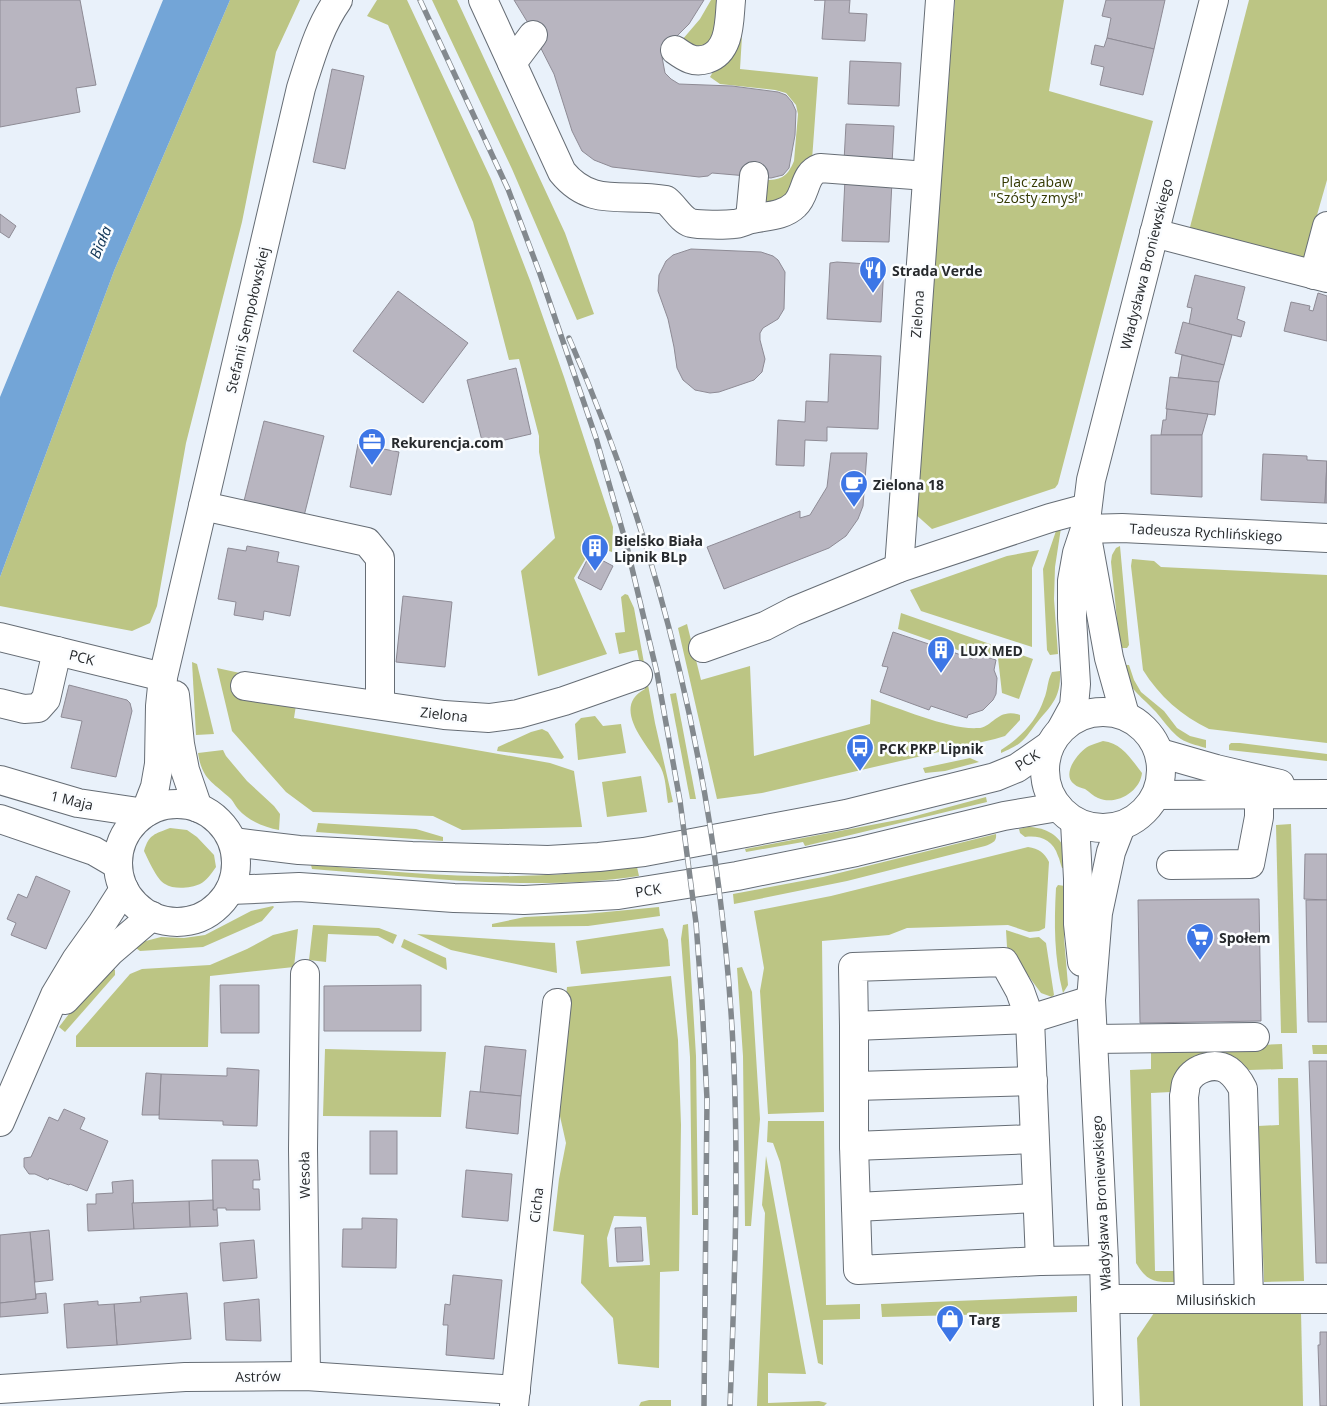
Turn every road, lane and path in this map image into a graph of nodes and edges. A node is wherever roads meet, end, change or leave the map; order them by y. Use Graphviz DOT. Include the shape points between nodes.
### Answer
graph roads {
  1 [pos="338,0"];
  2 [pos="483,0"];
  3 [pos="731,0"];
  4 [pos="940,0"];
  5 [pos="1214,0"];
  6 [pos="532,36"];
  7 [pos="675,50"];
  8 [pos="512,63"];
  9 [pos="754,176"];
  10 [pos="927,176"];
  11 [pos="750,219"];
  12 [pos="1327,226"];
  13 [pos="1154,233"];
  14 [pos="1321,276"];
  15 [pos="203,506"];
  16 [pos="1086,518"];
  17 [pos="1327,538"];
  18 [pos="898,568"];
  19 [pos="0,637"];
  20 [pos="170,646"];
  21 [pos="703,648"];
  22 [pos="57,651"];
  23 [pos="638,675"];
  24 [pos="163,677"];
  25 [pos="246,686"];
  26 [pos="0,703"];
  27 [pos="380,705"];
  28 [pos="1125,715"];
  29 [pos="1056,736"];
  30 [pos="1160,753"];
  31 [pos="0,780"];
  32 [pos="1325,794"];
  33 [pos="1260,795"];
  34 [pos="1156,796"];
  35 [pos="198,808"];
  36 [pos="145,813"];
  37 [pos="1067,814"];
  38 [pos="0,819"];
  39 [pos="1121,826"];
  40 [pos="233,842"];
  41 [pos="1171,865"];
  42 [pos="121,877"];
  43 [pos="230,890"];
  44 [pos="152,916"];
  45 [pos="305,974"];
  46 [pos="1091,1000"];
  47 [pos="557,1003"];
  48 [pos="1030,1020"];
  49 [pos="854,1026"];
  50 [pos="1255,1036"];
  51 [pos="1093,1039"];
  52 [pos="34,1040"];
  53 [pos="1033,1081"];
  54 [pos="855,1086"];
  55 [pos="0,1122"];
  56 [pos="1034,1139"];
  57 [pos="854,1146"];
  58 [pos="1037,1198"];
  59 [pos="856,1207"];
  60 [pos="1104,1260"];
  61 [pos="1040,1261"];
  62 [pos="1105,1299"];
  63 [pos="1189,1299"];
  64 [pos="1249,1299"];
  65 [pos="1327,1299"];
  66 [pos="306,1376"];
  67 [pos="0,1389"];
  68 [pos="515,1398"];
  69 [pos="1108,1406"];
  1 -- 15 [label="street, Stefanii Sempołowskiej" via="314,45 302,88"];
  2 -- 8 [label="street"];
  3 -- 7 [label="street" via="722,49 699,70 692,60"];
  4 -- 10 [label="street, Zielona"];
  5 -- 13 [label="street, Władysława Broniewskiego"];
  6 -- 8 [label="street"];
  8 -- 11 [label="street" via="562,172 582,190 593,195 666,200 692,223 734,224"];
  9 -- 11 [label="street"];
  10 -- 11 [label="street" via="820,168 809,175 801,197 792,208 783,213"];
  10 -- 18 [label="street, Zielona"];
  12 -- 14 [label="street"];
  13 -- 14 [label="street"];
  13 -- 16 [label="street, Władysława Broniewskiego" via="1091,480"];
  15 -- 20 [label="street, Stefanii Sempołowskiej"];
  15 -- 27 [label="street" via="367,542 380,558"];
  16 -- 17 [label="street, Tadeusza Rychlińskiego" via="1122,528"];
  16 -- 18 [label="street" via="1050,518"];
  16 -- 28 [label="street, Władysława Broniewskiego" via="1110,658"];
  16 -- 29 [label="street, Władysława Broniewskiego" via="1072,582 1074,706"];
  18 -- 21 [label="street" via="766,626"];
  19 -- 22 [label="street, PCK"];
  20 -- 24 [label="street, Stefanii Sempołowskiej"];
  20 -- 35 [label="street, Stefanii Sempołowskiej" via="180,744"];
  22 -- 24 [label="street, PCK"];
  22 -- 26 [label="street" via="46,699 38,708 24,709"];
  23 -- 27 [label="street, Zielona" via="564,701 490,718"];
  24 -- 36 [label="street, Stefanii Sempołowskiej" via="155,787"];
  25 -- 27 [label="street, Zielona"];
  28 -- 29 [label="street" via="1099,712 1079,717"];
  28 -- 30 [label="street" via="1146,730"];
  29 -- 37 [label="street" via="1045,766 1047,788"];
  29 -- 40 [label="street, PCK" via="1017,768 994,777 846,814 644,852 548,860 488,859 299,850"];
  30 -- 32 [label="street"];
  30 -- 34 [label="street" via="1162,774"];
  31 -- 36 [label="street, 1 Maja" via="78,803"];
  32 -- 33 [label="street"];
  33 -- 34 [label="street"];
  33 -- 41 [label="street" via="1250,864"];
  34 -- 39 [label="street" via="1142,814"];
  35 -- 36 [label="street" via="178,804"];
  35 -- 40 [label="street" via="225,827"];
  36 -- 42 [label="street" via="134,822 122,842"];
  37 -- 39 [label="street" via="1098,828"];
  37 -- 43 [label="street, PCK" via="1004,816 856,852 738,876 618,895 524,900 299,887"];
  37 -- 46 [label="street, Władysława Broniewskiego" via="1078,880 1081,954"];
  38 -- 42 [label="street" via="94,852"];
  39 -- 46 [label="street, Władysława Broniewskiego" via="1111,852 1098,913"];
  40 -- 43 [label="street" via="237,866"];
  42 -- 44 [label="street" via="136,905"];
  42 -- 52 [label="street" via="101,925 71,967"];
  43 -- 44 [label="street" via="216,908 196,919 174,922"];
  44 -- 52 [label="street" via="87,976"];
  45 -- 66 [label="street, Wesoła"];
  46 -- 48 [label="street"];
  46 -- 51 [label="street, Władysława Broniewskiego"];
  47 -- 68 [label="street, Cicha"];
  48 -- 49 [label="street"];
  48 -- 49 [label="street" via="1004,962 853,967"];
  48 -- 53 [label="street"];
  49 -- 54 [label="street"];
  50 -- 51 [label="street"];
  51 -- 60 [label="street, Władysława Broniewskiego"];
  52 -- 55 [label="street"];
  53 -- 54 [label="street"];
  53 -- 56 [label="street"];
  54 -- 57 [label="street"];
  56 -- 57 [label="street"];
  56 -- 58 [label="street"];
  57 -- 59 [label="street"];
  58 -- 59 [label="street"];
  58 -- 61 [label="street"];
  59 -- 61 [label="street" via="858,1270"];
  60 -- 61 [label="street"];
  60 -- 62 [label="street, Władysława Broniewskiego"];
  62 -- 63 [label="street, Milusińskich"];
  62 -- 69 [label="street, Władysława Broniewskiego"];
  63 -- 64 [label="street, Milusińskich"];
  63 -- 64 [label="street" via="1184,1096 1186,1084 1193,1075 1214,1066 1226,1069 1238,1079 1243,1089"];
  64 -- 65 [label="street, Milusińskich"];
  66 -- 67 [label="street, Astrów" via="185,1377"];
  66 -- 68 [label="street, Astrów"];
}
